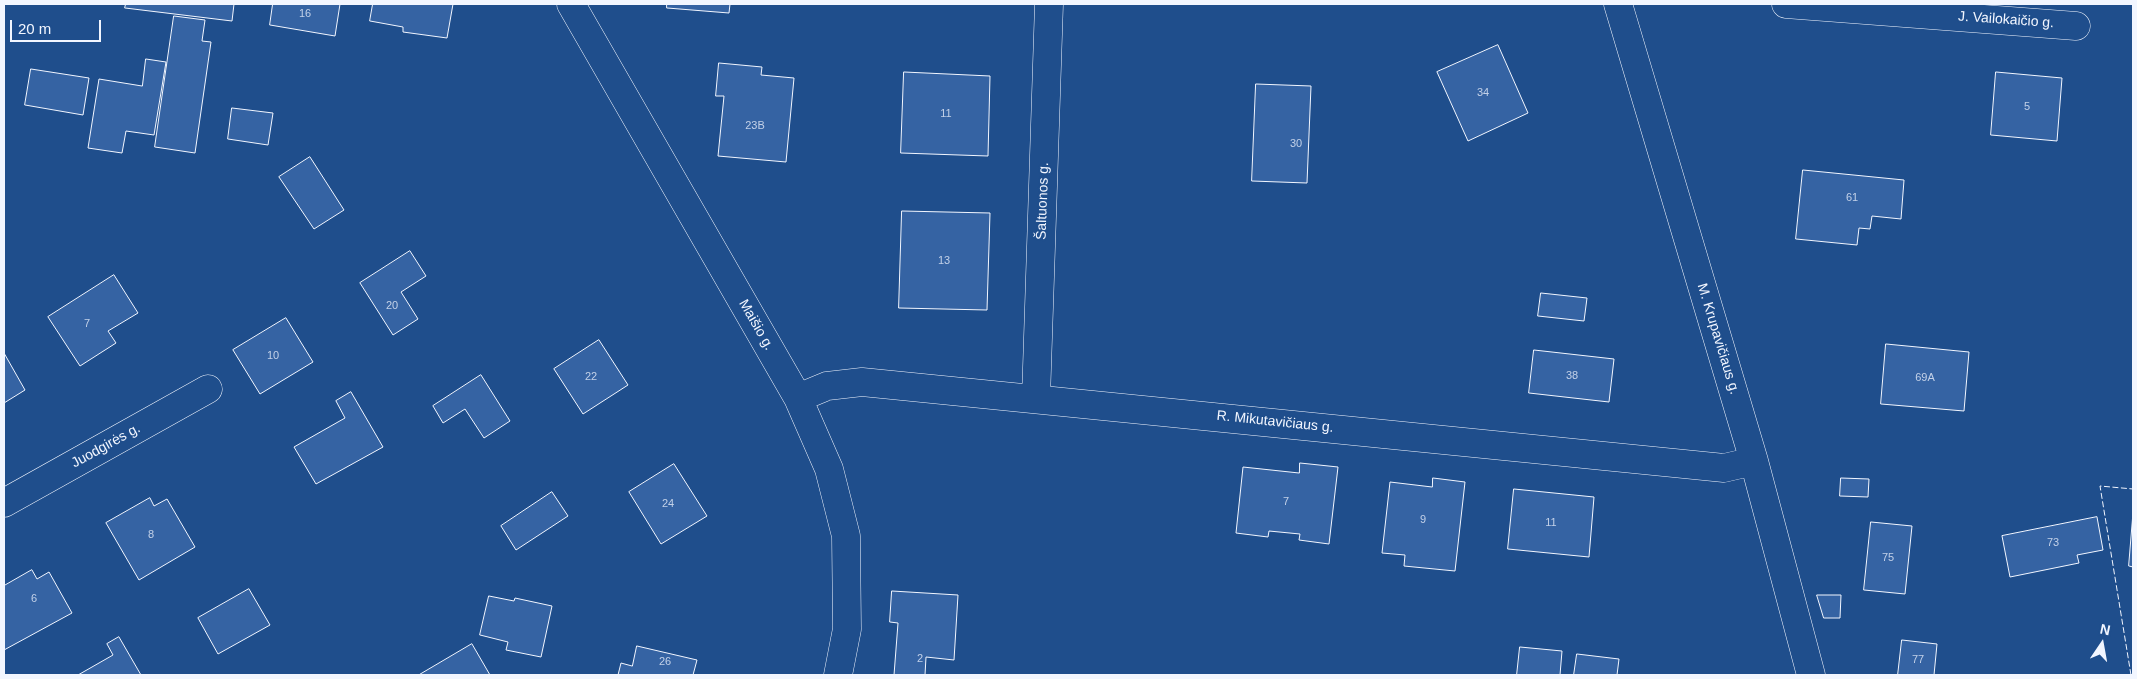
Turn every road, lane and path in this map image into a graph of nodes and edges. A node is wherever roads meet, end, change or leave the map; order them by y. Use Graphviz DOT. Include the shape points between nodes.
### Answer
graph roads {
  1 [pos="571,4"];
  2 [pos="1049,4"];
  3 [pos="1618,4"];
  4 [pos="1786,4"];
  5 [pos="2076,26"];
  6 [pos="208,389"];
  7 [pos="798,398"];
  8 [pos="1036,398"];
  9 [pos="1754,461"];
  10 [pos="4,503"];
  11 [pos="838,675"];
  12 [pos="1811,675"];
  1 -- 7 [label="street, Maišio g."];
  2 -- 8 [label="street, Šaltuonos g."];
  3 -- 9 [label="street, M. Krupavičiaus g."];
  4 -- 5 [label="street, J. Vailokaičio g."];
  6 -- 10 [label="street, Juodgirės g."];
  7 -- 8 [label="street, R. Mikutavičiaus g." via="827,386 862,382"];
  7 -- 11 [label="street, Maišio g." via="829,469 846,536 847,628"];
  8 -- 9 [label="street, R. Mikutavičiaus g." via="1724,468"];
  9 -- 12 [label="street, M. Krupavičiaus g."];
}
